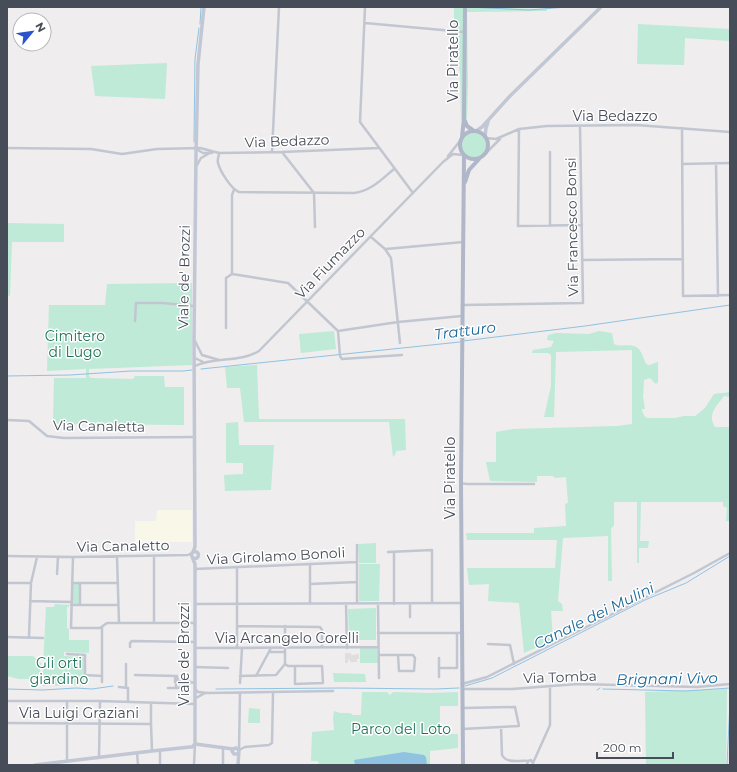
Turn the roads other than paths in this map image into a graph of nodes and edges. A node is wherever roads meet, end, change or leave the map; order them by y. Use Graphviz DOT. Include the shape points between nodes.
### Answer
graph roads {
  1 [pos="204,7"];
  2 [pos="279,7"];
  3 [pos="365,7"];
  4 [pos="464,7"];
  5 [pos="601,7"];
  6 [pos="365,23"];
  7 [pos="464,32"];
  8 [pos="464,114"];
  9 [pos="489,118"];
  10 [pos="580,126"];
  11 [pos="682,128"];
  12 [pos="519,129"];
  13 [pos="475,131"];
  14 [pos="730,132"];
  15 [pos="196,136"];
  16 [pos="486,137"];
  17 [pos="502,138"];
  18 [pos="461,139"];
  19 [pos="7,148"];
  20 [pos="378,148"];
  21 [pos="196,149"];
  22 [pos="204,149"];
  23 [pos="210,152"];
  24 [pos="272,152"];
  25 [pos="282,152"];
  26 [pos="550,152"];
  27 [pos="219,153"];
  28 [pos="486,153"];
  29 [pos="464,156"];
  30 [pos="479,159"];
  31 [pos="443,162"];
  32 [pos="716,163"];
  33 [pos="730,163"];
  34 [pos="682,164"];
  35 [pos="394,169"];
  36 [pos="196,170"];
  37 [pos="234,190"];
  38 [pos="464,192"];
  39 [pos="314,193"];
  40 [pos="413,193"];
  41 [pos="582,225"];
  42 [pos="550,226"];
  43 [pos="315,227"];
  44 [pos="371,237"];
  45 [pos="463,242"];
  46 [pos="385,249"];
  47 [pos="683,259"];
  48 [pos="582,260"];
  49 [pos="232,274"];
  50 [pos="730,295"];
  51 [pos="718,296"];
  52 [pos="308,301"];
  53 [pos="463,305"];
  54 [pos="195,306"];
  55 [pos="463,316"];
  56 [pos="135,321"];
  57 [pos="398,322"];
  58 [pos="226,328"];
  59 [pos="338,331"];
  60 [pos="194,340"];
  61 [pos="400,343"];
  62 [pos="202,355"];
  63 [pos="402,355"];
  64 [pos="195,358"];
  65 [pos="221,360"];
  66 [pos="203,362"];
  67 [pos="195,366"];
  68 [pos="7,420"];
  69 [pos="195,437"];
  70 [pos="461,483"];
  71 [pos="534,484"];
  72 [pos="357,545"];
  73 [pos="388,552"];
  74 [pos="394,552"];
  75 [pos="730,553"];
  76 [pos="194,555"];
  77 [pos="7,556"];
  78 [pos="154,556"];
  79 [pos="37,557"];
  80 [pos="58,557"];
  81 [pos="72,557"];
  82 [pos="117,557"];
  83 [pos="357,562"];
  84 [pos="310,564"];
  85 [pos="237,568"];
  86 [pos="195,570"];
  87 [pos="57,574"];
  88 [pos="357,582"];
  89 [pos="7,583"];
  90 [pos="31,583"];
  91 [pos="72,583"];
  92 [pos="80,583"];
  93 [pos="118,583"];
  94 [pos="310,584"];
  95 [pos="30,601"];
  96 [pos="461,603"];
  97 [pos="72,604"];
  98 [pos="195,604"];
  99 [pos="237,604"];
  100 [pos="310,604"];
  101 [pos="346,604"];
  102 [pos="357,604"];
  103 [pos="378,604"];
  104 [pos="394,604"];
  105 [pos="410,604"];
  106 [pos="432,604"];
  107 [pos="80,605"];
  108 [pos="118,605"];
  109 [pos="410,617"];
  110 [pos="119,623"];
  111 [pos="154,623"];
  112 [pos="195,623"];
  113 [pos="237,626"];
  114 [pos="285,626"];
  115 [pos="102,627"];
  116 [pos="378,633"];
  117 [pos="459,633"];
  118 [pos="7,637"];
  119 [pos="30,637"];
  120 [pos="43,638"];
  121 [pos="196,642"];
  122 [pos="488,644"];
  123 [pos="130,647"];
  124 [pos="378,647"];
  125 [pos="195,648"];
  126 [pos="237,648"];
  127 [pos="242,648"];
  128 [pos="271,648"];
  129 [pos="285,648"];
  130 [pos="322,648"];
  131 [pos="347,648"];
  132 [pos="270,652"];
  133 [pos="285,652"];
  134 [pos="67,654"];
  135 [pos="379,655"];
  136 [pos="398,655"];
  137 [pos="439,658"];
  138 [pos="126,664"];
  139 [pos="285,664"];
  140 [pos="514,664"];
  141 [pos="295,666"];
  142 [pos="195,667"];
  143 [pos="228,668"];
  144 [pos="439,668"];
  145 [pos="135,675"];
  146 [pos="102,676"];
  147 [pos="240,676"];
  148 [pos="256,676"];
  149 [pos="380,678"];
  150 [pos="439,678"];
  151 [pos="102,682"];
  152 [pos="177,682"];
  153 [pos="190,682"];
  154 [pos="195,683"];
  155 [pos="240,684"];
  156 [pos="462,684"];
  157 [pos="730,684"];
  158 [pos="550,686"];
  159 [pos="119,687"];
  160 [pos="126,687"];
  161 [pos="168,688"];
  162 [pos="176,688"];
  163 [pos="195,688"];
  164 [pos="462,689"];
  165 [pos="332,691"];
  166 [pos="273,692"];
  167 [pos="207,693"];
  168 [pos="240,693"];
  169 [pos="195,698"];
  170 [pos="7,701"];
  171 [pos="67,701"];
  172 [pos="100,701"];
  173 [pos="128,702"];
  174 [pos="151,703"];
  175 [pos="195,704"];
  176 [pos="462,708"];
  177 [pos="7,723"];
  178 [pos="67,723"];
  179 [pos="99,723"];
  180 [pos="150,724"];
  181 [pos="501,727"];
  182 [pos="462,729"];
  183 [pos="195,744"];
  184 [pos="223,748"];
  185 [pos="160,750"];
  186 [pos="152,751"];
  187 [pos="236,751"];
  188 [pos="137,752"];
  189 [pos="730,754"];
  190 [pos="99,757"];
  191 [pos="67,761"];
  192 [pos="531,762"];
  193 [pos="238,763"];
  194 [pos="730,764"];
  195 [pos="35,765"];
  196 [pos="138,765"];
  197 [pos="160,765"];
  198 [pos="194,765"];
  199 [pos="223,765"];
  200 [pos="463,765"];
  201 [pos="527,765"];
  1 -- 15 [label="street, Viale de' Brozzi" via="198,64"];
  2 -- 24 [label="street"];
  3 -- 6 [label="street"];
  4 -- 7 [label="main road, Via Piratello"];
  5 -- 9 [label="street"];
  6 -- 7 [label="street"];
  6 -- 20 [label="street" via="360,122"];
  7 -- 8 [label="main road, Via Piratello"];
  8 -- 13 [label="main road, Via Piratello" via="467,126"];
  8 -- 18 [label="main road, Via Piratello"];
  9 -- 13 [label="street"];
  9 -- 16 [label="street"];
  10 -- 11 [label="street, Via Bedazzo" via="636,124"];
  10 -- 12 [label="street, Via Bedazzo"];
  10 -- 41 [label="street, Via Francesco Bonsi"];
  11 -- 14 [label="street, Via Bedazzo"];
  11 -- 34 [label="street"];
  12 -- 17 [label="street, Via Bedazzo"];
  12 -- 42 [label="street" via="518,226"];
  13 -- 16 [label="main road"];
  13 -- 18 [label="main road" via="466,133"];
  15 -- 21 [label="street, Viale de' Brozzi"];
  15 -- 22 [label="street" via="198,144"];
  16 -- 17 [label="street, Via Bedazzo" via="494,140"];
  16 -- 28 [label="main road"];
  17 -- 28 [label="street, Via Bedazzo"];
  18 -- 29 [label="main road" via="460,150"];
  18 -- 31 [label="street, Via Fiumazzo"];
  19 -- 21 [label="street" via="91,149 122,154 157,149"];
  20 -- 25 [label="street, Via Bedazzo"];
  20 -- 35 [label="street"];
  21 -- 22 [label="street, Via Bedazzo"];
  21 -- 23 [label="street, Via Bedazzo" via="203,153"];
  21 -- 36 [label="street, Viale de' Brozzi"];
  22 -- 27 [label="street, Via Bedazzo"];
  23 -- 27 [label="street, Via Bedazzo"];
  23 -- 36 [label="street" via="201,158"];
  24 -- 25 [label="street, Via Bedazzo"];
  24 -- 27 [label="street, Via Bedazzo"];
  25 -- 39 [label="street"];
  26 -- 42 [label="street"];
  27 -- 37 [label="street" via="218,164"];
  28 -- 30 [label="main road"];
  29 -- 30 [label="main road" via="473,160"];
  29 -- 31 [label="street, Via Fiumazzo" via="453,154"];
  29 -- 38 [label="main road, Via Piratello"];
  30 -- 38 [label="main road, Via Piratello" via="467,174"];
  31 -- 40 [label="street, Via Fiumazzo"];
  32 -- 33 [label="street"];
  32 -- 34 [label="street"];
  32 -- 51 [label="street"];
  34 -- 47 [label="street"];
  35 -- 39 [label="street" via="363,192"];
  35 -- 40 [label="street"];
  36 -- 54 [label="street, Viale de' Brozzi"];
  37 -- 39 [label="street"];
  37 -- 49 [label="street"];
  38 -- 45 [label="main road, Via Piratello"];
  39 -- 43 [label="street"];
  40 -- 44 [label="street, Via Fiumazzo"];
  41 -- 42 [label="street"];
  41 -- 48 [label="street, Via Francesco Bonsi"];
  44 -- 46 [label="street"];
  44 -- 52 [label="street, Via Fiumazzo"];
  45 -- 46 [label="street"];
  45 -- 53 [label="main road, Via Piratello"];
  46 -- 57 [label="street" via="391,258"];
  47 -- 48 [label="street"];
  47 -- 51 [label="street" via="683,296"];
  48 -- 53 [label="street, Via Francesco Bonsi" via="583,303"];
  49 -- 52 [label="street" via="288,283"];
  49 -- 58 [label="street" via="226,278"];
  50 -- 51 [label="street"];
  52 -- 59 [label="street"];
  52 -- 65 [label="street, Via Fiumazzo" via="259,351 247,357"];
  53 -- 55 [label="main road, Via Piratello"];
  54 -- 56 [label="street" via="136,303"];
  54 -- 60 [label="street, Viale de' Brozzi"];
  55 -- 57 [label="street"];
  55 -- 70 [label="main road, Via Piratello"];
  57 -- 59 [label="street"];
  57 -- 61 [label="street"];
  59 -- 63 [label="street" via="342,359"];
  60 -- 62 [label="street"];
  60 -- 64 [label="street, Viale de' Brozzi"];
  62 -- 64 [label="street"];
  62 -- 65 [label="street, Via Fiumazzo"];
  64 -- 66 [label="street"];
  64 -- 67 [label="street, Viale de' Brozzi"];
  65 -- 66 [label="street, Via Fiumazzo"];
  66 -- 67 [label="street, Via Fiumazzo"];
  67 -- 69 [label="street, Viale de' Brozzi"];
  68 -- 69 [label="street, Via Canaletta" via="29,421 47,436 64,438"];
  69 -- 76 [label="street, Viale de' Brozzi"];
  70 -- 71 [label="street"];
  70 -- 96 [label="main road, Via Piratello"];
  72 -- 83 [label="street"];
  73 -- 74 [label="street"];
  74 -- 104 [label="street"];
  74 -- 106 [label="street" via="432,550"];
  75 -- 140 [label="street"];
  76 -- 78 [label="street, Via Canaletto"];
  76 -- 86 [label="street, Viale de' Brozzi"];
  77 -- 79 [label="street, Via Canaletto"];
  78 -- 82 [label="street, Via Canaletto"];
  78 -- 111 [label="street"];
  79 -- 80 [label="street, Via Canaletto"];
  79 -- 90 [label="street"];
  80 -- 81 [label="street, Via Canaletto"];
  80 -- 87 [label="street, Via Canaletto"];
  81 -- 82 [label="street, Via Canaletto"];
  81 -- 91 [label="street"];
  82 -- 93 [label="street"];
  83 -- 84 [label="street, Via Girolamo Bonoli"];
  83 -- 88 [label="street"];
  84 -- 85 [label="street, Via Girolamo Bonoli"];
  84 -- 94 [label="street"];
  85 -- 86 [label="street, Via Girolamo Bonoli"];
  85 -- 99 [label="street"];
  86 -- 98 [label="street, Viale de' Brozzi"];
  88 -- 94 [label="street"];
  88 -- 102 [label="street"];
  89 -- 90 [label="street"];
  90 -- 95 [label="street"];
  91 -- 92 [label="street"];
  91 -- 97 [label="street"];
  92 -- 93 [label="street"];
  92 -- 107 [label="street"];
  93 -- 108 [label="street"];
  94 -- 100 [label="street"];
  95 -- 97 [label="street"];
  95 -- 119 [label="street"];
  96 -- 106 [label="street"];
  96 -- 117 [label="main road, Via Piratello"];
  97 -- 107 [label="street"];
  97 -- 115 [label="street" via="71,628"];
  98 -- 99 [label="street"];
  98 -- 112 [label="street, Viale de' Brozzi"];
  99 -- 100 [label="street"];
  99 -- 113 [label="street"];
  100 -- 101 [label="street"];
  101 -- 102 [label="street"];
  101 -- 131 [label="street"];
  102 -- 103 [label="street"];
  103 -- 104 [label="street"];
  103 -- 116 [label="street"];
  104 -- 105 [label="street"];
  105 -- 106 [label="street"];
  105 -- 109 [label="street"];
  107 -- 108 [label="street"];
  108 -- 110 [label="street"];
  110 -- 111 [label="street"];
  110 -- 115 [label="street" via="107,623"];
  111 -- 112 [label="street"];
  112 -- 121 [label="street, Viale de' Brozzi"];
  113 -- 114 [label="street"];
  113 -- 126 [label="street"];
  114 -- 129 [label="street"];
  114 -- 130 [label="street" via="322,628"];
  115 -- 146 [label="street"];
  116 -- 117 [label="street"];
  116 -- 124 [label="street"];
  117 -- 144 [label="street" via="457,668"];
  117 -- 156 [label="main road, Via Piratello"];
  118 -- 119 [label="street"];
  119 -- 120 [label="street"];
  121 -- 123 [label="street" via="132,641"];
  121 -- 125 [label="street, Viale de' Brozzi"];
  122 -- 140 [label="street" via="510,645"];
  124 -- 131 [label="street, Via Arcangelo Corelli"];
  124 -- 135 [label="street"];
  125 -- 126 [label="street, Via Arcangelo Corelli"];
  125 -- 142 [label="street, Viale de' Brozzi"];
  126 -- 127 [label="street, Via Arcangelo Corelli"];
  127 -- 128 [label="street, Via Arcangelo Corelli"];
  127 -- 147 [label="street"];
  128 -- 129 [label="street, Via Arcangelo Corelli"];
  128 -- 132 [label="street"];
  129 -- 130 [label="street, Via Arcangelo Corelli"];
  129 -- 133 [label="street"];
  130 -- 131 [label="street, Via Arcangelo Corelli"];
  132 -- 133 [label="street, Via Arcangelo Corelli"];
  132 -- 148 [label="street"];
  133 -- 139 [label="street"];
  134 -- 146 [label="street" via="85,655 85,675"];
  135 -- 136 [label="street"];
  135 -- 149 [label="street"];
  136 -- 136 [label="street" via="414,655 414,671 399,671"];
  137 -- 144 [label="street"];
  138 -- 160 [label="street"];
  139 -- 141 [label="street"];
  139 -- 148 [label="street" via="275,676"];
  140 -- 156 [label="street" via="487,677"];
  141 -- 141 [label="street" via="322,666 323,683 296,684"];
  142 -- 143 [label="street"];
  142 -- 154 [label="street, Viale de' Brozzi"];
  144 -- 150 [label="street"];
  145 -- 152 [label="street" via="174,676 174,681"];
  146 -- 151 [label="street"];
  147 -- 148 [label="street"];
  147 -- 155 [label="street"];
  152 -- 153 [label="street"];
  152 -- 162 [label="street"];
  153 -- 154 [label="street"];
  153 -- 162 [label="street" via="188,687"];
  154 -- 163 [label="street, Viale de' Brozzi"];
  156 -- 164 [label="main road, Via Piratello"];
  157 -- 158 [label="street, Via Tomba" via="689,687 591,684"];
  158 -- 164 [label="street, Via Tomba"];
  158 -- 192 [label="street" via="550,725 536,757"];
  159 -- 160 [label="street"];
  160 -- 173 [label="street"];
  161 -- 162 [label="street"];
  163 -- 167 [label="street" via="198,692"];
  163 -- 169 [label="street, Viale de' Brozzi"];
  164 -- 176 [label="main road, Via Piratello"];
  165 -- 166 [label="street"];
  166 -- 168 [label="street"];
  166 -- 187 [label="street" via="272,743"];
  167 -- 168 [label="street"];
  167 -- 169 [label="street"];
  168 -- 187 [label="street" via="240,743"];
  169 -- 175 [label="street, Viale de' Brozzi"];
  170 -- 171 [label="street"];
  171 -- 172 [label="street"];
  171 -- 178 [label="street"];
  172 -- 173 [label="street"];
  172 -- 179 [label="street"];
  173 -- 174 [label="street"];
  174 -- 175 [label="street"];
  174 -- 180 [label="street"];
  175 -- 183 [label="street, Viale de' Brozzi"];
  176 -- 181 [label="street" via="515,707 519,726"];
  176 -- 182 [label="main road, Via Piratello"];
  177 -- 178 [label="street, Via Luigi Graziani"];
  178 -- 179 [label="street, Via Luigi Graziani"];
  178 -- 191 [label="street"];
  179 -- 180 [label="street, Via Luigi Graziani"];
  179 -- 190 [label="street"];
  180 -- 186 [label="street"];
  181 -- 182 [label="street"];
  181 -- 192 [label="street" via="504,758 509,761"];
  182 -- 200 [label="main road, Via Piratello"];
  183 -- 184 [label="street"];
  183 -- 185 [label="street" via="192,747"];
  183 -- 198 [label="street"];
  184 -- 187 [label="street"];
  184 -- 199 [label="street"];
  185 -- 186 [label="street"];
  185 -- 197 [label="street"];
  186 -- 188 [label="street"];
  187 -- 193 [label="street"];
  188 -- 190 [label="street"];
  188 -- 196 [label="street"];
  189 -- 194 [label="street"];
  190 -- 191 [label="street"];
  191 -- 195 [label="street"];
  192 -- 201 [label="street"];
}
